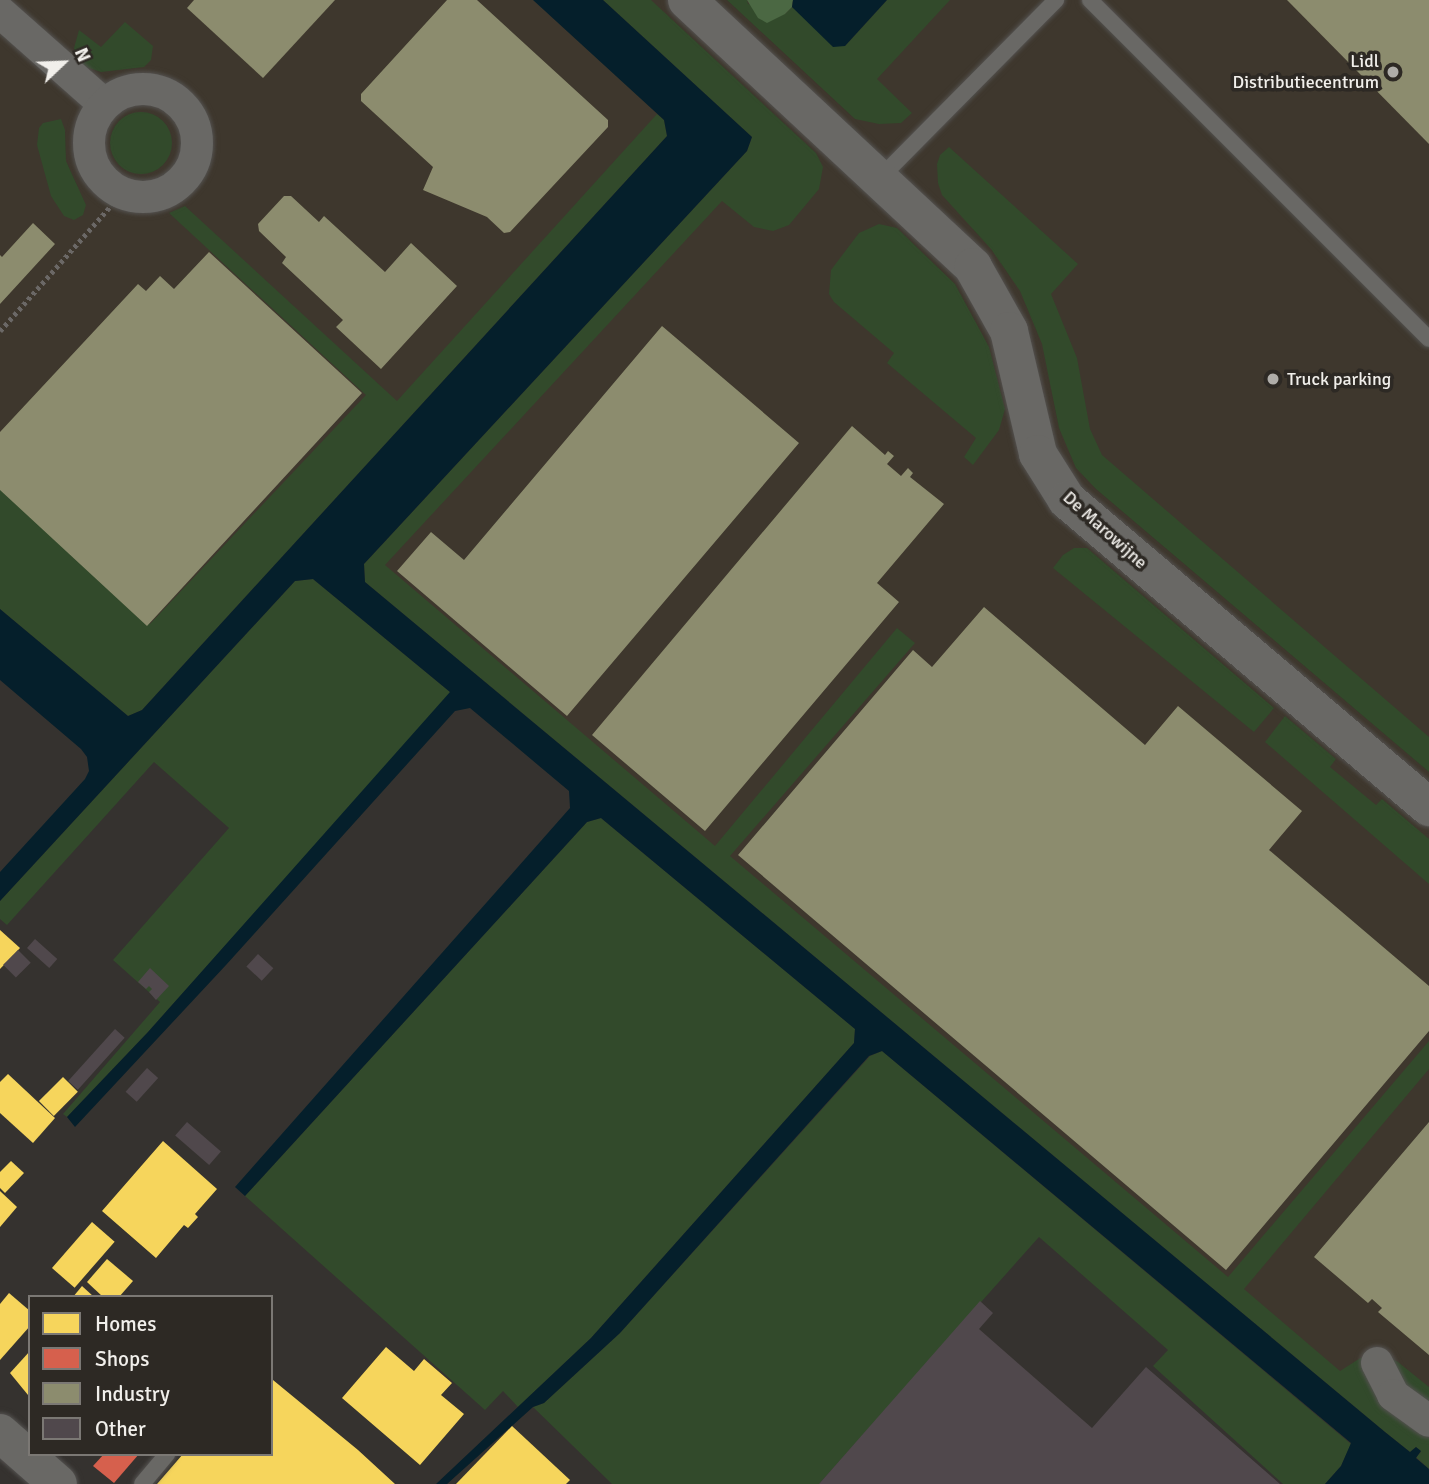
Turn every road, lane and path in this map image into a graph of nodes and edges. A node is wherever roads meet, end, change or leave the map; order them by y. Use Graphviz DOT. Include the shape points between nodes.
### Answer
graph roads {
  1 [pos="687,0"];
  2 [pos="1056,0"];
  3 [pos="1090,0"];
  4 [pos="0,12"];
  5 [pos="104,104"];
  6 [pos="879,179"];
  7 [pos="121,194"];
  8 [pos="0,331"];
  9 [pos="1429,339"];
  10 [pos="1429,807"];
  11 [pos="1377,1363"];
  12 [pos="1429,1421"];
  13 [pos="0,1433"];
  14 [pos="165,1456"];
  15 [pos="58,1484"];
  16 [pos="142,1484"];
  1 -- 6 [label="street, De Marowijne"];
  2 -- 6 [label="lane"];
  3 -- 9 [label="lane"];
  4 -- 5 [label="street"];
  5 -- 7 [label="street" via="93,120 89,155 95,171"];
  5 -- 7 [label="street" via="119,94 157,90 174,98 195,128 198,147 184,180 155,197"];
  6 -- 10 [label="street, De Marowijne" via="973,267 990,295 1009,331 1038,454 1067,500"];
  7 -- 8 [label="path"];
  11 -- 12 [label="street" via="1393,1395"];
  13 -- 15 [label="street"];
  14 -- 16 [label="lane"];
}
